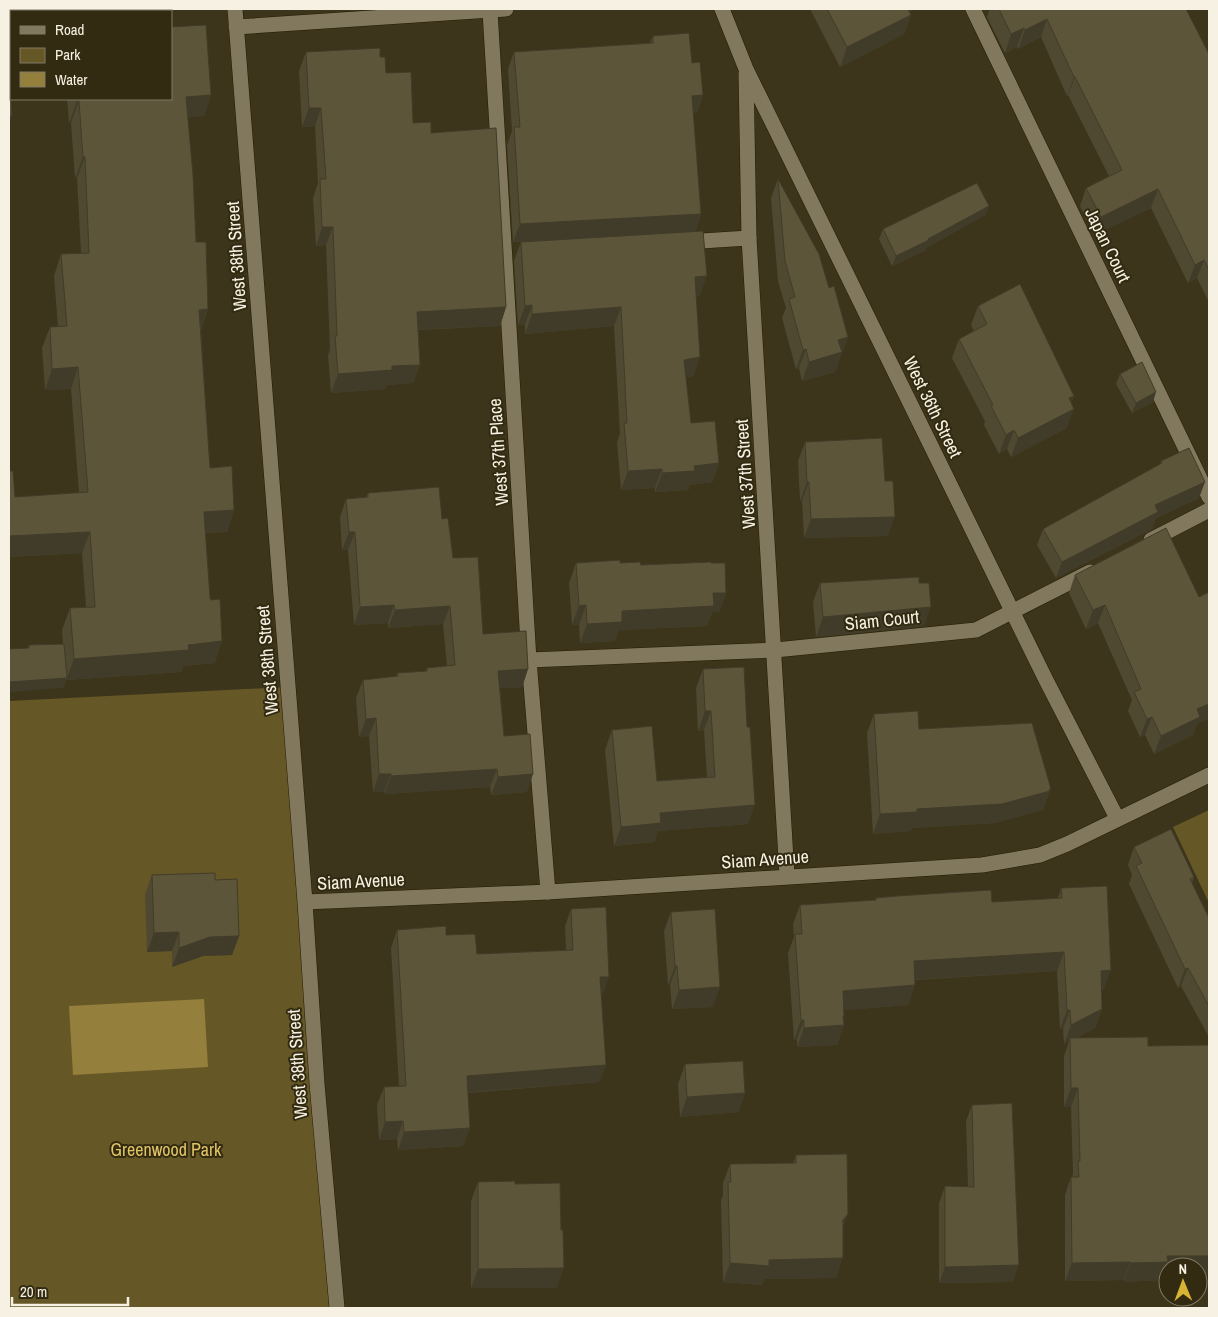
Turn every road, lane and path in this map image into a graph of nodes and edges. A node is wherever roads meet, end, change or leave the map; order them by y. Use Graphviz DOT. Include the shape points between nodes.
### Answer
graph roads {
  1 [pos="235,9"];
  2 [pos="506,9"];
  3 [pos="722,9"];
  4 [pos="974,9"];
  5 [pos="490,10"];
  6 [pos="236,27"];
  7 [pos="746,69"];
  8 [pos="749,238"];
  9 [pos="670,242"];
  10 [pos="524,251"];
  11 [pos="504,252"];
  12 [pos="1209,497"];
  13 [pos="1209,510"];
  14 [pos="1139,546"];
  15 [pos="1104,564"];
  16 [pos="1013,612"];
  17 [pos="775,650"];
  18 [pos="529,660"];
  19 [pos="1209,774"];
  20 [pos="1118,818"];
  21 [pos="788,876"];
  22 [pos="548,892"];
  23 [pos="305,902"];
  24 [pos="337,1308"];
  1 -- 6 [label="street, West 38th Street"];
  2 -- 5 [label="street"];
  3 -- 7 [label="street, West 36th Street"];
  4 -- 12 [label="street, Japan Court"];
  5 -- 6 [label="street"];
  5 -- 11 [label="street, West 37th Place"];
  6 -- 23 [label="street, West 38th Street"];
  7 -- 8 [label="street, West 37th Street"];
  7 -- 16 [label="street, West 36th Street"];
  8 -- 9 [label="street"];
  8 -- 17 [label="street, West 37th Street"];
  10 -- 11 [label="street"];
  11 -- 18 [label="street, West 37th Place"];
  13 -- 14 [label="street"];
  15 -- 16 [label="street, Siam Court"];
  16 -- 17 [label="street, Siam Court" via="976,630"];
  16 -- 20 [label="street, West 36th Street"];
  17 -- 18 [label="street, Siam Court"];
  17 -- 21 [label="street, West 37th Street"];
  18 -- 22 [label="street, West 37th Place"];
  19 -- 20 [label="street, Siam Avenue"];
  20 -- 21 [label="street, Siam Avenue" via="1040,855 982,865"];
  21 -- 22 [label="street, Siam Avenue"];
  22 -- 23 [label="street, Siam Avenue"];
  23 -- 24 [label="street, West 38th Street"];
}
